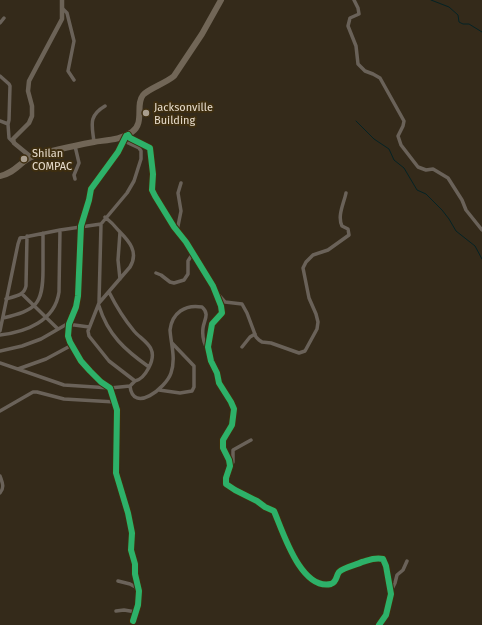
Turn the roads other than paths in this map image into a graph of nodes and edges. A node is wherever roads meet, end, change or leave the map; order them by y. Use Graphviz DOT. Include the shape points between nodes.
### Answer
graph roads {
  1 [pos="62,0"];
  2 [pos="221,0"];
  3 [pos="354,0"];
  4 [pos="62,8"];
  5 [pos="4,18"];
  6 [pos="0,23"];
  7 [pos="0,76"];
  8 [pos="74,80"];
  9 [pos="104,106"];
  10 [pos="0,121"];
  11 [pos="8,124"];
  12 [pos="126,137"];
  13 [pos="94,142"];
  14 [pos="14,143"];
  15 [pos="75,146"];
  16 [pos="32,157"];
  17 [pos="0,176"];
  18 [pos="75,179"];
  19 [pos="181,183"];
  20 [pos="346,193"];
  21 [pos="106,217"];
  22 [pos="101,224"];
  23 [pos="81,226"];
  24 [pos="60,230"];
  25 [pos="482,230"];
  26 [pos="177,231"];
  27 [pos="120,232"];
  28 [pos="43,233"];
  29 [pos="27,236"];
  30 [pos="193,253"];
  31 [pos="156,274"];
  32 [pos="120,279"];
  33 [pos="109,292"];
  34 [pos="216,292"];
  35 [pos="22,294"];
  36 [pos="6,299"];
  37 [pos="99,304"];
  38 [pos="34,306"];
  39 [pos="3,318"];
  40 [pos="46,318"];
  41 [pos="69,324"];
  42 [pos="89,327"];
  43 [pos="58,329"];
  44 [pos="0,331"];
  45 [pos="255,334"];
  46 [pos="0,335"];
  47 [pos="172,342"];
  48 [pos="72,345"];
  49 [pos="242,347"];
  50 [pos="0,351"];
  51 [pos="209,352"];
  52 [pos="0,364"];
  53 [pos="149,367"];
  54 [pos="18,370"];
  55 [pos="135,381"];
  56 [pos="130,386"];
  57 [pos="110,388"];
  58 [pos="159,390"];
  59 [pos="115,402"];
  60 [pos="0,411"];
  61 [pos="251,440"];
  62 [pos="230,468"];
  63 [pos="0,476"];
  64 [pos="0,493"];
  65 [pos="407,561"];
  66 [pos="118,581"];
  67 [pos="139,589"];
  68 [pos="390,592"];
  69 [pos="116,611"];
  70 [pos="136,612"];
  71 [pos="133,621"];
  72 [pos="378,625"];
  1 -- 4 [label="street"];
  2 -- 12 [label="highway" via="174,76 142,96 138,125"];
  3 -- 25 [label="street" via="359,14 350,18 348,26 356,46 358,64 365,71 378,76 404,121 398,136 401,145 418,167 433,170 448,178 466,210"];
  4 -- 8 [label="street" via="67,13 74,41 68,71"];
  4 -- 14 [label="street" via="62,19 29,81 32,116 29,123 13,137"];
  5 -- 6 [label="street"];
  7 -- 11 [label="street" via="10,86"];
  9 -- 13 [label="street" via="92,120"];
  10 -- 11 [label="street"];
  11 -- 14 [label="street" via="9,138"];
  12 -- 13 [label="highway"];
  12 -- 21 [label="street" via="139,148 140,166 131,187"];
  12 -- 23 [label="street" via="92,187"];
  12 -- 26 [label="street" via="150,148 153,193"];
  13 -- 15 [label="highway"];
  14 -- 16 [label="street"];
  15 -- 16 [label="highway"];
  15 -- 18 [label="street" via="79,163"];
  16 -- 17 [label="highway" via="12,172"];
  19 -- 26 [label="street" via="178,193 181,210"];
  20 -- 45 [label="street" via="340,220 349,235 328,250 313,255 303,268 306,288 318,322 306,350 299,353 262,342"];
  21 -- 22 [label="street"];
  21 -- 27 [label="street"];
  22 -- 23 [label="street"];
  22 -- 37 [label="street"];
  23 -- 24 [label="street"];
  23 -- 41 [label="street" via="78,296"];
  24 -- 28 [label="street"];
  24 -- 40 [label="street" via="58,299"];
  26 -- 30 [label="street"];
  27 -- 32 [label="street"];
  27 -- 32 [label="street" via="130,242 134,254 132,264"];
  28 -- 29 [label="street"];
  28 -- 38 [label="street" via="43,287 40,299"];
  29 -- 35 [label="street" via="26,286"];
  29 -- 36 [label="street" via="20,238"];
  30 -- 31 [label="street" via="188,261 188,274 184,280 174,283"];
  30 -- 34 [label="street"];
  32 -- 33 [label="street"];
  33 -- 37 [label="street"];
  33 -- 53 [label="street" via="128,324 151,349"];
  34 -- 45 [label="street" via="226,302 242,304"];
  34 -- 51 [label="street" via="222,313 212,324"];
  35 -- 36 [label="street"];
  35 -- 38 [label="street"];
  36 -- 39 [label="street"];
  37 -- 42 [label="street"];
  37 -- 53 [label="street" via="114,336 124,348"];
  38 -- 39 [label="street"];
  38 -- 40 [label="street"];
  39 -- 44 [label="street"];
  40 -- 43 [label="street"];
  40 -- 46 [label="street" via="28,328"];
  41 -- 42 [label="street"];
  41 -- 43 [label="street"];
  41 -- 48 [label="street" via="68,336"];
  42 -- 55 [label="street" via="89,335 99,349 115,367"];
  43 -- 50 [label="street" via="33,342"];
  45 -- 49 [label="street"];
  47 -- 51 [label="street" via="171,325 176,314 187,307 202,307 206,311 203,331"];
  47 -- 58 [label="street" via="174,354 171,374"];
  47 -- 58 [label="street" via="194,364 194,387 192,391 182,393"];
  48 -- 54 [label="street" via="46,360"];
  48 -- 57 [label="street" via="81,361"];
  51 -- 62 [label="street" via="221,386 234,409 232,425 223,444"];
  52 -- 54 [label="street"];
  53 -- 55 [label="street" via="141,378"];
  54 -- 57 [label="street" via="61,385"];
  55 -- 56 [label="street"];
  56 -- 57 [label="street"];
  56 -- 58 [label="street" via="132,394 137,398 150,396"];
  57 -- 59 [label="street"];
  59 -- 60 [label="street" via="64,399 33,392"];
  59 -- 67 [label="street" via="118,410 116,473 132,533 130,550"];
  61 -- 62 [label="street" via="233,450"];
  62 -- 68 [label="street" via="226,478 227,484 274,511 294,557 311,580 320,584 332,584 342,570 369,559 379,558 385,562"];
  63 -- 64 [label="street" via="3,486"];
  65 -- 68 [label="street" via="397,575"];
  66 -- 67 [label="street"];
  67 -- 70 [label="street"];
  68 -- 72 [label="street" via="386,615"];
  69 -- 70 [label="street"];
  70 -- 71 [label="street"];
}
